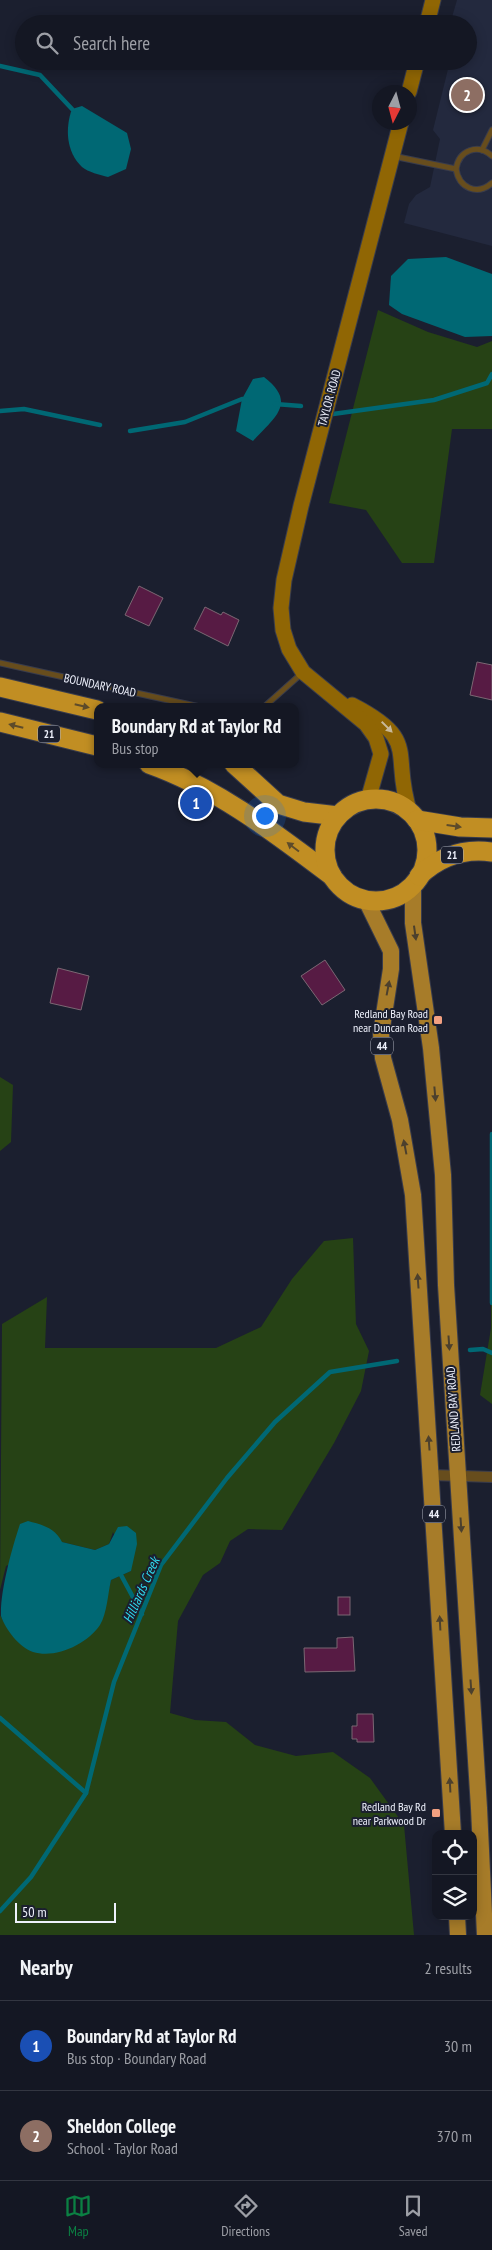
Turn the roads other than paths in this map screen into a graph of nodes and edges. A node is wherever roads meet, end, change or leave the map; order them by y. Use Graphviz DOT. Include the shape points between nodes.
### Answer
graph roads {
  1 [pos="433,0"];
  2 [pos="429,15"];
  3 [pos="415,70"];
  4 [pos="411,85"];
  5 [pos="399,130"];
  6 [pos="492,130"];
  7 [pos="482,150"];
  8 [pos="392,156"];
  9 [pos="492,156"];
  10 [pos="456,169"];
  11 [pos="492,184"];
  12 [pos="0,663"];
  13 [pos="303,672"];
  14 [pos="0,687"];
  15 [pos="182,703"];
  16 [pos="268,703"];
  17 [pos="94,709"];
  18 [pos="0,722"];
  19 [pos="94,745"];
  20 [pos="157,768"];
  21 [pos="238,768"];
  22 [pos="368,800"];
  23 [pos="338,816"];
  24 [pos="413,816"];
  25 [pos="492,828"];
  26 [pos="492,852"];
  27 [pos="332,876"];
  28 [pos="416,880"];
  29 [pos="366,900"];
  30 [pos="432,1475"];
  31 [pos="457,1476"];
  32 [pos="492,1477"];
  33 [pos="453,1830"];
  34 [pos="457,1920"];
  35 [pos="458,1935"];
  36 [pos="485,1935"];
  1 -- 2 [label="street"];
  3 -- 4 [label="street"];
  5 -- 8 [label="street, TAYLOR ROAD"];
  6 -- 7 [label="lane"];
  7 -- 9 [label="lane"];
  7 -- 10 [label="lane" via="471,150 462,155"];
  8 -- 10 [label="lane"];
  8 -- 13 [label="street, TAYLOR ROAD" via="284,580 283,630 289,649"];
  10 -- 11 [label="lane" via="460,180 469,188 481,190"];
  12 -- 15 [label="lane, BOUNDARY ROAD"];
  13 -- 16 [label="lane"];
  13 -- 22 [label="street, TAYLOR ROAD" via="366,724 376,738 381,754"];
  13 -- 24 [label="street, TAYLOR ROAD, one-way" via="392,731 402,754 404,795"];
  14 -- 17 [label="highway, BOUNDARY ROAD, one-way"];
  19 -- 18 [label="highway, 21, one-way"];
  27 -- 20 [label="highway, 21, one-way" via="268,828 220,798"];
  21 -- 23 [label="highway" via="278,804 304,812"];
  22 -- 23 [label="highway" via="347,808"];
  22 -- 24 [label="highway" via="397,804"];
  23 -- 27 [label="highway" via="326,838 326,864"];
  24 -- 25 [label="highway, one-way" via="460,827"];
  24 -- 28 [label="highway, 21" via="424,834 426,848 425,863"];
  26 -- 28 [label="highway, 21" via="471,851 453,855 431,865"];
  27 -- 29 [label="highway, 21" via="340,887"];
  28 -- 29 [label="highway, 21" via="392,898"];
  28 -- 31 [label="main road, REDLAND BAY ROAD / 44, one-way" via="413,923 431,1048 443,1175"];
  30 -- 29 [label="main road, REDLAND BAY ROAD / 44, one-way" via="412,1195 381,1034 391,951"];
  30 -- 31 [label="street"];
  33 -- 30 [label="main road, REDLAND BAY ROAD / 44, one-way"];
  31 -- 32 [label="street"];
  31 -- 36 [label="main road, REDLAND BAY ROAD / 44, one-way"];
  34 -- 35 [label="main road"];
}
